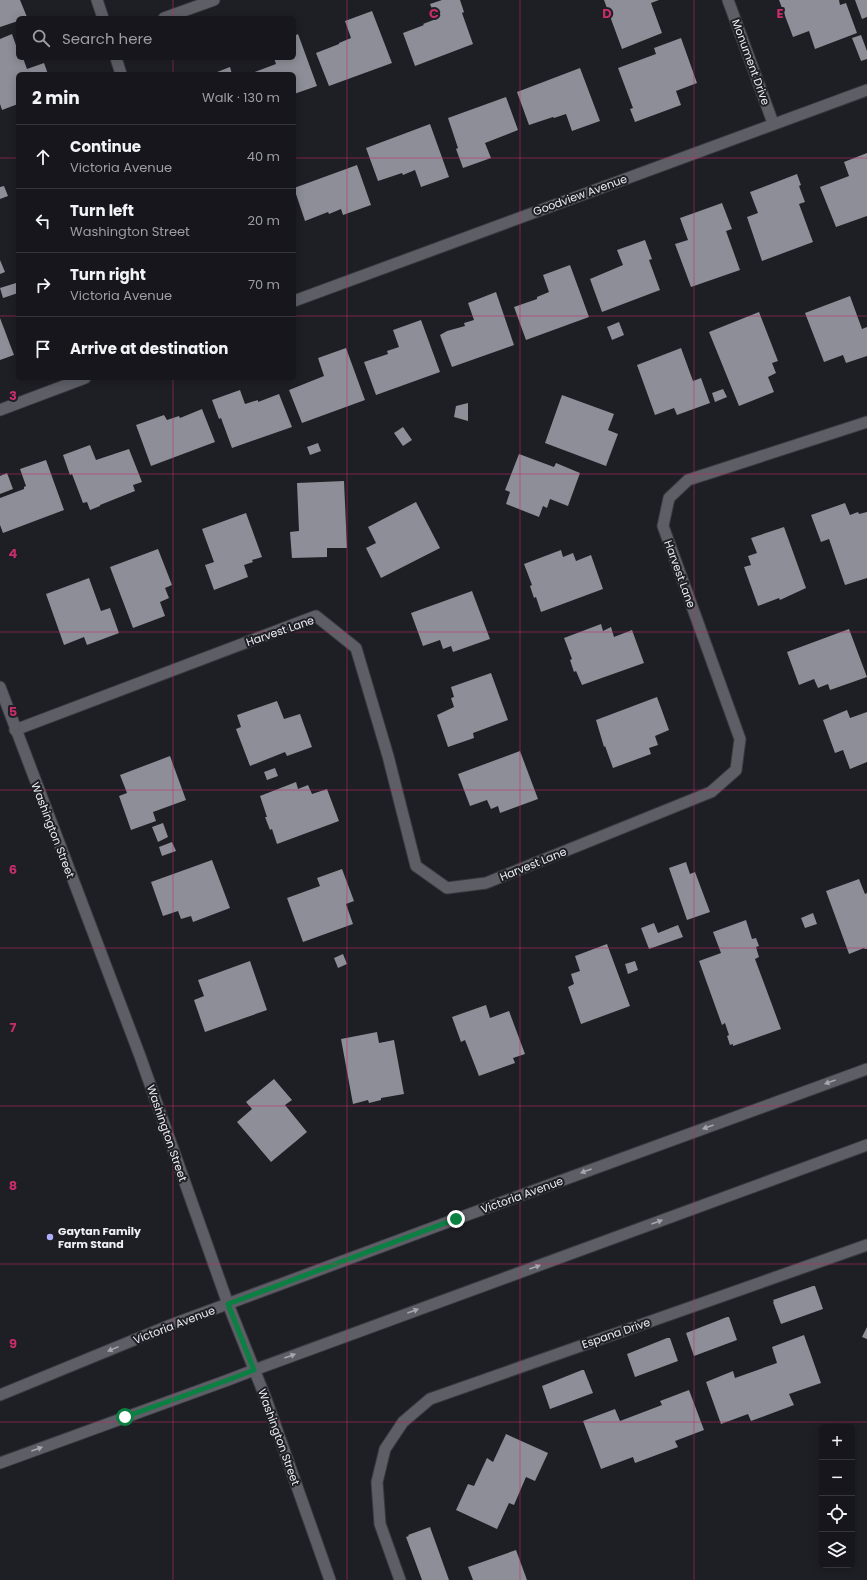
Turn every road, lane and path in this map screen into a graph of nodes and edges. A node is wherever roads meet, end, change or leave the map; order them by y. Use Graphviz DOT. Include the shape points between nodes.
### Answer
graph roads {
  1 [pos="97,0"];
  2 [pos="214,0"];
  3 [pos="728,0"];
  4 [pos="102,16"];
  5 [pos="170,16"];
  6 [pos="117,60"];
  7 [pos="120,72"];
  8 [pos="867,90"];
  9 [pos="773,123"];
  10 [pos="296,300"];
  11 [pos="80,380"];
  12 [pos="0,410"];
  13 [pos="867,422"];
  14 [pos="0,687"];
  15 [pos="15,730"];
  16 [pos="867,1069"];
  17 [pos="867,1145"];
  18 [pos="867,1244"];
  19 [pos="228,1304"];
  20 [pos="254,1370"];
  21 [pos="0,1395"];
  22 [pos="0,1463"];
  23 [pos="330,1580"];
  24 [pos="400,1580"];
  1 -- 4 [label="street"];
  2 -- 5 [label="street"];
  3 -- 9 [label="street, Monument Drive"];
  6 -- 7 [label="street"];
  8 -- 9 [label="street, Goodview Avenue"];
  9 -- 10 [label="street, Goodview Avenue"];
  11 -- 12 [label="street"];
  13 -- 15 [label="street, Harvest Lane" via="688,480 669,498 663,526 740,739 736,770 710,792 486,883 447,888 416,866 388,756 356,648 316,616"];
  14 -- 15 [label="street, Washington Street"];
  15 -- 19 [label="street, Washington Street" via="140,1056"];
  16 -- 19 [label="street, Victoria Avenue, one-way"];
  20 -- 17 [label="street, one-way"];
  18 -- 24 [label="street, Espana Drive" via="430,1399 403,1422 385,1449 377,1482 380,1524"];
  19 -- 20 [label="street, Washington Street"];
  19 -- 21 [label="street, Victoria Avenue, one-way"];
  22 -- 20 [label="street, one-way"];
  20 -- 23 [label="street, Washington Street"];
}
